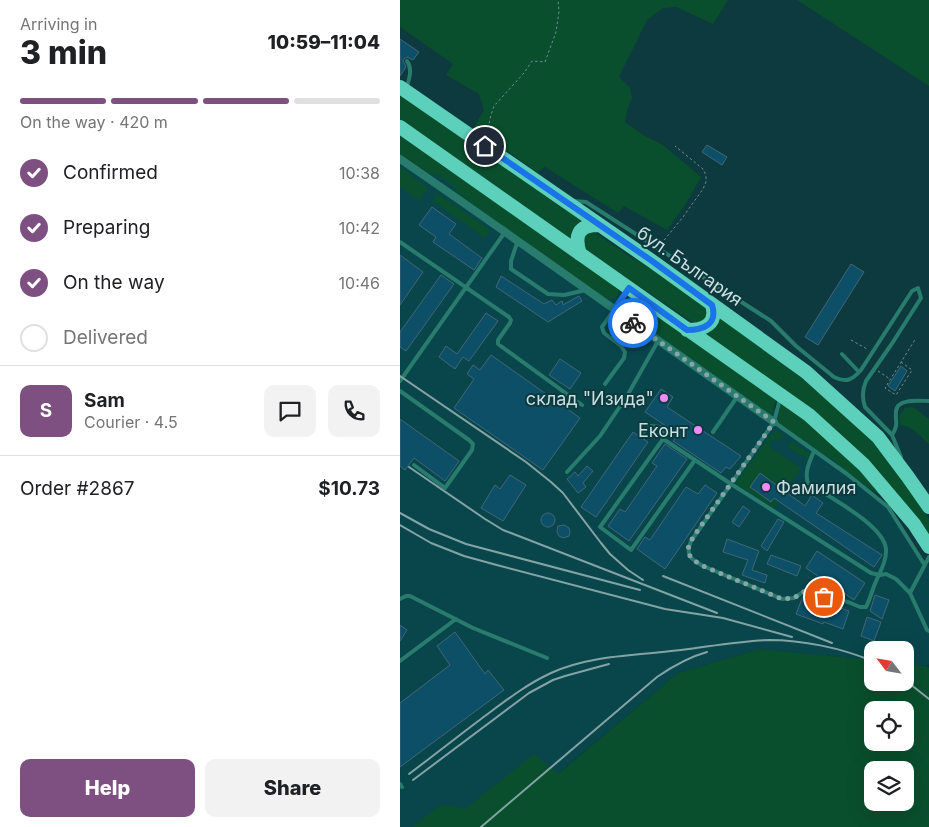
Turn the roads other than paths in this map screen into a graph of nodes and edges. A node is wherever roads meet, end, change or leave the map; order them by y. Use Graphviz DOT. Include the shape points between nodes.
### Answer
graph roads {
  1 [pos="407,61"];
  2 [pos="403,89"];
  3 [pos="400,127"];
  4 [pos="400,158"];
  5 [pos="562,200"];
  6 [pos="598,225"];
  7 [pos="506,232"];
  8 [pos="518,240"];
  9 [pos="400,242"];
  10 [pos="657,248"];
  11 [pos="580,254"];
  12 [pos="668,273"];
  13 [pos="466,288"];
  14 [pos="629,288"];
  15 [pos="587,290"];
  16 [pos="712,305"];
  17 [pos="614,310"];
  18 [pos="687,330"];
  19 [pos="658,341"];
  20 [pos="842,354"];
  21 [pos="859,372"];
  22 [pos="400,382"];
  23 [pos="605,384"];
  24 [pos="400,392"];
  25 [pos="780,395"];
  26 [pos="737,396"];
  27 [pos="929,401"];
  28 [pos="582,405"];
  29 [pos="774,422"];
  30 [pos="713,432"];
  31 [pos="641,434"];
  32 [pos="892,435"];
  33 [pos="663,439"];
  34 [pos="814,451"];
  35 [pos="695,460"];
  36 [pos="414,465"];
  37 [pos="567,472"];
  38 [pos="908,477"];
  39 [pos="731,484"];
  40 [pos="929,507"];
  41 [pos="929,547"];
  42 [pos="929,557"];
  43 [pos="924,564"];
  44 [pos="880,575"];
  45 [pos="910,593"];
  46 [pos="400,598"];
  47 [pos="456,620"];
  48 [pos="929,631"];
  49 [pos="547,658"];
  50 [pos="400,660"];
  1 -- 2 [label="lane" via="411,71"];
  2 -- 5 [label="highway, бул. България"];
  3 -- 11 [label="highway"];
  4 -- 7 [label="street"];
  5 -- 6 [label="highway, бул. България"];
  5 -- 10 [label="lane" via="586,202"];
  6 -- 11 [label="highway" via="580,230 577,240"];
  6 -- 12 [label="highway, бул. България"];
  7 -- 8 [label="street"];
  7 -- 13 [label="lane"];
  8 -- 15 [label="street"];
  8 -- 15 [label="lane" via="511,269 548,294 564,295"];
  9 -- 13 [label="lane"];
  10 -- 12 [label="lane" via="655,257"];
  10 -- 21 [label="lane" via="771,321 834,377 852,379"];
  11 -- 14 [label="highway"];
  12 -- 16 [label="highway, бул. България"];
  13 -- 22 [label="lane"];
  13 -- 28 [label="lane" via="511,320 498,344"];
  14 -- 17 [label="lane"];
  14 -- 18 [label="highway"];
  15 -- 17 [label="street"];
  16 -- 18 [label="highway" via="712,322 702,328"];
  16 -- 38 [label="highway, бул. България" via="806,372 878,438"];
  17 -- 19 [label="street"];
  17 -- 23 [label="lane" via="602,327 604,333 625,352"];
  18 -- 25 [label="highway"];
  19 -- 26 [label="street"];
  19 -- 37 [label="lane" via="600,436"];
  20 -- 21 [label="lane"];
  21 -- 32 [label="lane" via="912,291 918,288 921,298 863,388 865,407"];
  24 -- 36 [label="lane" via="472,444 472,450 445,488"];
  25 -- 29 [label="lane"];
  25 -- 41 [label="highway" via="809,415 864,465 914,524"];
  26 -- 29 [label="street"];
  26 -- 30 [label="lane"];
  27 -- 32 [label="lane" via="899,404 897,428"];
  29 -- 34 [label="lane"];
  29 -- 39 [label="lane"];
  31 -- 33 [label="lane" via="651,426 660,427"];
  32 -- 38 [label="lane"];
  33 -- 35 [label="lane"];
  33 -- 35 [label="lane" via="600,527 631,550"];
  34 -- 43 [label="lane" via="888,507"];
  34 -- 44 [label="lane" via="808,464 808,483 864,520 880,535 886,548"];
  35 -- 39 [label="lane"];
  38 -- 40 [label="highway, бул. България"];
  39 -- 44 [label="lane" via="871,573"];
  39 -- 44 [label="lane" via="688,547 688,554 693,560 782,599 794,598 810,590 818,596 860,607 866,607"];
  42 -- 43 [label="lane"];
  43 -- 45 [label="lane"];
  44 -- 45 [label="lane" via="896,579"];
  45 -- 48 [label="lane"];
  46 -- 47 [label="lane" via="410,596"];
  47 -- 49 [label="lane"];
  47 -- 50 [label="lane"];
}
